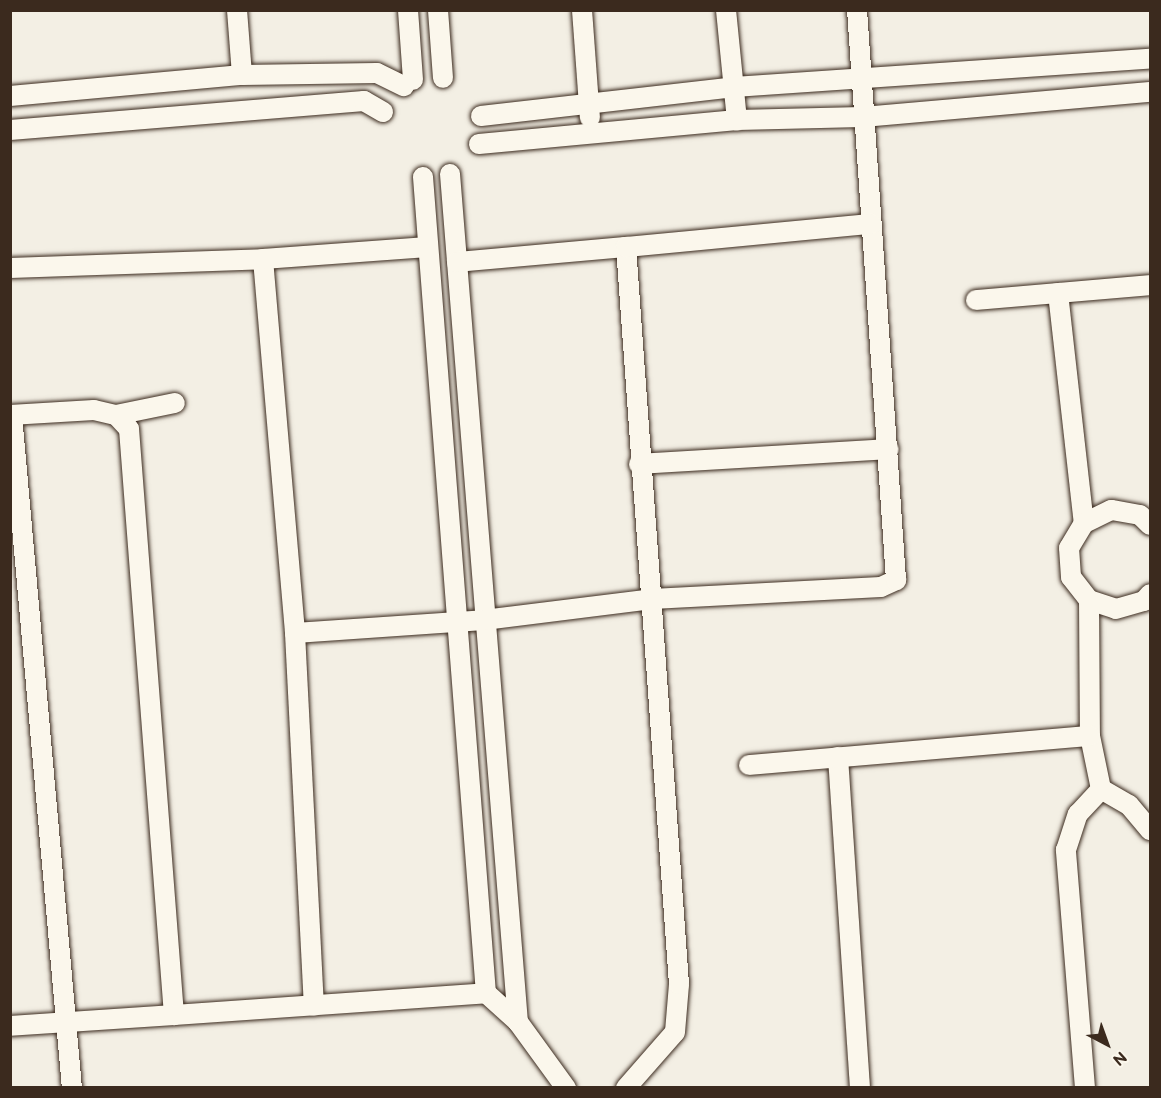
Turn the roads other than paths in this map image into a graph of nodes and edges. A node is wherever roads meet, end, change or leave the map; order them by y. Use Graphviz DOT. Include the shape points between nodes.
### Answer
graph roads {
  1 [pos="237,10"];
  2 [pos="408,10"];
  3 [pos="438,10"];
  4 [pos="582,10"];
  5 [pos="726,10"];
  6 [pos="857,10"];
  7 [pos="1150,59"];
  8 [pos="242,75"];
  9 [pos="443,78"];
  10 [pos="861,81"];
  11 [pos="734,87"];
  12 [pos="1150,92"];
  13 [pos="10,96"];
  14 [pos="589,105"];
  15 [pos="383,112"];
  16 [pos="481,116"];
  17 [pos="864,117"];
  18 [pos="736,120"];
  19 [pos="10,129"];
  20 [pos="591,135"];
  21 [pos="479,144"];
  22 [pos="450,174"];
  23 [pos="423,177"];
  24 [pos="871,224"];
  25 [pos="428,247"];
  26 [pos="626,247"];
  27 [pos="263,259"];
  28 [pos="457,262"];
  29 [pos="10,268"];
  30 [pos="1150,285"];
  31 [pos="1058,293"];
  32 [pos="976,300"];
  33 [pos="175,404"];
  34 [pos="11,415"];
  35 [pos="116,416"];
  36 [pos="889,449"];
  37 [pos="639,464"];
  38 [pos="1084,523"];
  39 [pos="1150,525"];
  40 [pos="1150,594"];
  41 [pos="652,599"];
  42 [pos="1089,600"];
  43 [pos="484,620"];
  44 [pos="454,622"];
  45 [pos="295,633"];
  46 [pos="1090,736"];
  47 [pos="838,758"];
  48 [pos="749,765"];
  49 [pos="1101,789"];
  50 [pos="1150,830"];
  51 [pos="486,993"];
  52 [pos="314,1006"];
  53 [pos="174,1015"];
  54 [pos="66,1020"];
  55 [pos="518,1022"];
  56 [pos="10,1026"];
  57 [pos="72,1088"];
  58 [pos="566,1088"];
  59 [pos="626,1088"];
  60 [pos="860,1088"];
  61 [pos="1085,1088"];
  1 -- 8 [label="street"];
  2 -- 8 [label="street" via="408,83 377,73"];
  3 -- 9 [label="street"];
  4 -- 14 [label="street"];
  5 -- 11 [label="street"];
  6 -- 10 [label="street"];
  7 -- 10 [label="street"];
  8 -- 13 [label="street"];
  10 -- 11 [label="street"];
  10 -- 17 [label="street"];
  11 -- 14 [label="street"];
  11 -- 18 [label="street"];
  12 -- 17 [label="street"];
  14 -- 16 [label="street"];
  14 -- 20 [label="street"];
  15 -- 19 [label="street" via="364,101"];
  17 -- 18 [label="street"];
  17 -- 24 [label="street"];
  18 -- 20 [label="street"];
  20 -- 21 [label="street"];
  22 -- 28 [label="street"];
  23 -- 25 [label="street"];
  24 -- 26 [label="street"];
  24 -- 36 [label="street"];
  25 -- 27 [label="street"];
  25 -- 44 [label="street"];
  26 -- 28 [label="street"];
  26 -- 37 [label="street"];
  27 -- 29 [label="street"];
  27 -- 45 [label="street"];
  28 -- 43 [label="street"];
  30 -- 31 [label="street"];
  31 -- 32 [label="street"];
  31 -- 38 [label="street"];
  33 -- 35 [label="street"];
  34 -- 35 [label="street" via="94,410"];
  34 -- 54 [label="street"];
  35 -- 53 [label="street" via="129,429"];
  36 -- 37 [label="street"];
  36 -- 41 [label="street" via="896,580 882,587"];
  37 -- 41 [label="street"];
  38 -- 39 [label="street" via="1111,510 1140,515"];
  38 -- 42 [label="street" via="1070,548 1071,577"];
  40 -- 42 [label="street" via="1144,601 1116,609"];
  41 -- 43 [label="street"];
  41 -- 59 [label="street" via="679,984 675,1032"];
  42 -- 46 [label="street"];
  43 -- 44 [label="street"];
  43 -- 55 [label="street"];
  44 -- 45 [label="street"];
  44 -- 51 [label="street"];
  45 -- 52 [label="street"];
  46 -- 47 [label="street"];
  46 -- 49 [label="street"];
  47 -- 48 [label="street"];
  47 -- 60 [label="street"];
  49 -- 50 [label="street" via="1129,805"];
  49 -- 61 [label="street" via="1078,814 1066,850"];
  51 -- 52 [label="street"];
  51 -- 55 [label="street"];
  52 -- 53 [label="street"];
  53 -- 54 [label="street"];
  54 -- 56 [label="street"];
  54 -- 57 [label="street"];
  55 -- 58 [label="street"];
}
